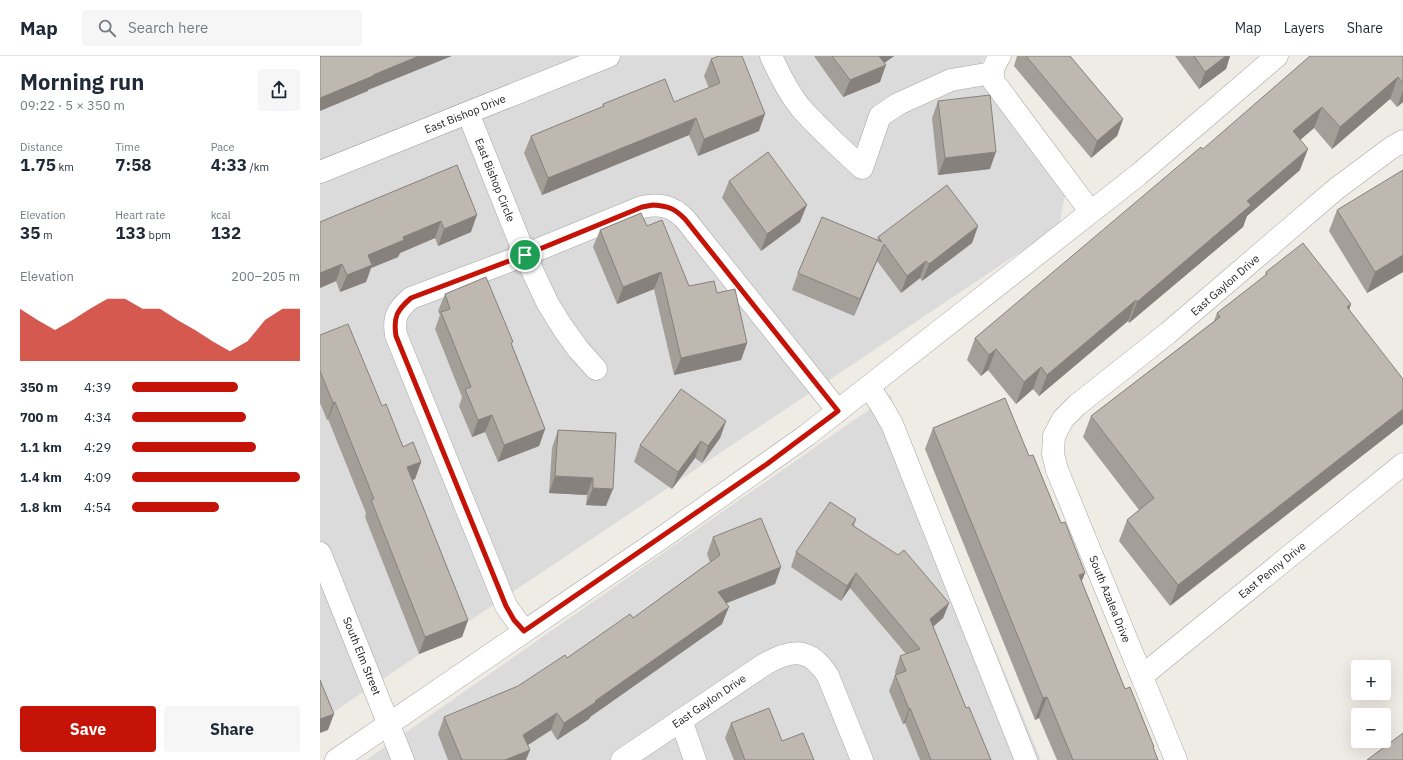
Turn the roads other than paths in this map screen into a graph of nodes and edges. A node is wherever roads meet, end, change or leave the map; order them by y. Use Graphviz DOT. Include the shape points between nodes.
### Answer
graph roads {
  1 [pos="610,56"];
  2 [pos="771,56"];
  3 [pos="1277,56"];
  4 [pos="996,65"];
  5 [pos="468,113"];
  6 [pos="1403,141"];
  7 [pos="320,172"];
  8 [pos="1090,212"];
  9 [pos="525,255"];
  10 [pos="596,370"];
  11 [pos="869,387"];
  12 [pos="838,411"];
  13 [pos="1054,436"];
  14 [pos="1403,464"];
  15 [pos="320,553"];
  16 [pos="524,631"];
  17 [pos="1142,676"];
  18 [pos="681,720"];
  19 [pos="389,724"];
  20 [pos="336,760"];
  21 [pos="403,760"];
  22 [pos="622,760"];
  23 [pos="695,760"];
  24 [pos="862,760"];
  25 [pos="1026,760"];
  26 [pos="1176,760"];
  1 -- 5 [label="street, East Bishop Drive"];
  2 -- 4 [label="street" via="799,106 862,168 880,116 898,104 951,80"];
  3 -- 8 [label="street" via="1138,175"];
  4 -- 8 [label="street" via="994,82 999,90"];
  5 -- 7 [label="street, East Bishop Drive"];
  5 -- 9 [label="street, East Bishop Circle"];
  6 -- 13 [label="street, East Gaylon Drive" via="1336,189 1168,334 1078,405 1063,419"];
  8 -- 11 [label="street"];
  9 -- 10 [label="street, East Bishop Circle" via="559,322"];
  9 -- 12 [label="street" via="642,207 666,206 677,211"];
  9 -- 16 [label="street" via="411,298 396,314 394,326 506,606"];
  11 -- 12 [label="street"];
  11 -- 25 [label="street" via="892,424"];
  12 -- 16 [label="street" via="761,469"];
  13 -- 17 [label="street, South Azalea Drive" via="1053,454 1058,470"];
  14 -- 17 [label="street, East Penny Drive"];
  15 -- 19 [label="street, South Elm Street"];
  16 -- 19 [label="street"];
  17 -- 26 [label="street, South Azalea Drive"];
  18 -- 22 [label="street, East Gaylon Drive"];
  18 -- 23 [label="street"];
  18 -- 24 [label="street, East Gaylon Drive" via="764,664 788,654 801,653 812,657 828,676"];
  19 -- 20 [label="street"];
  19 -- 21 [label="street, South Elm Street"];
}
